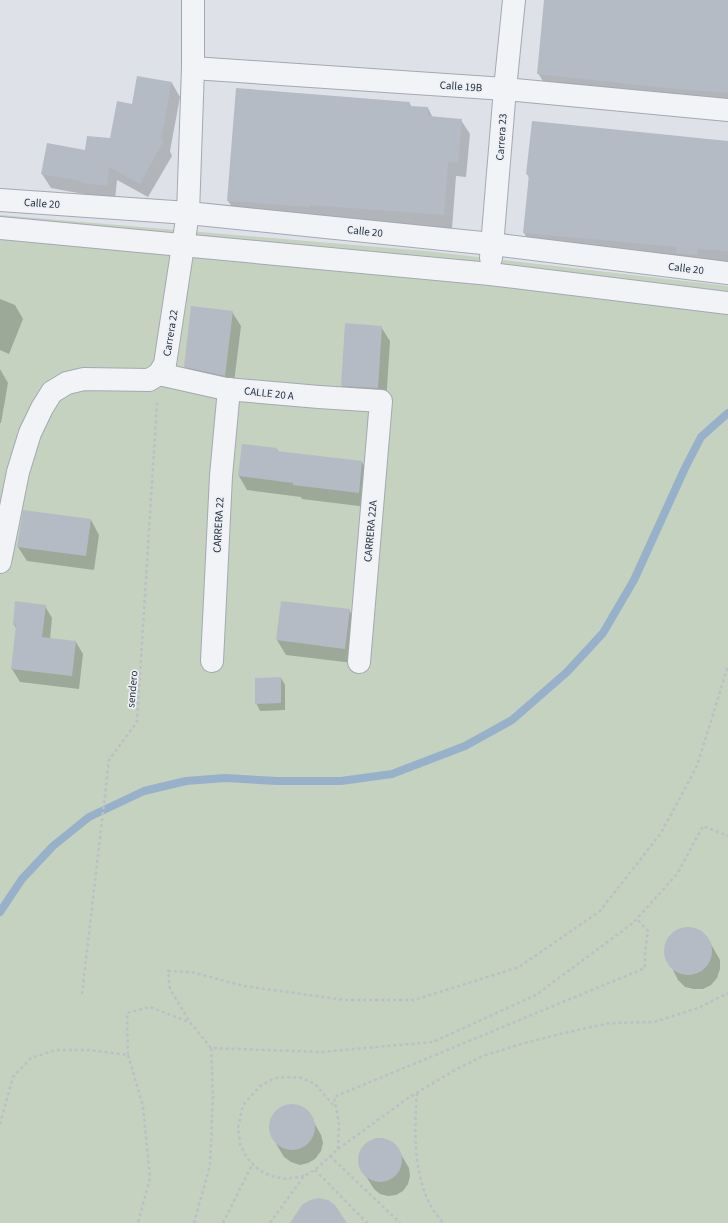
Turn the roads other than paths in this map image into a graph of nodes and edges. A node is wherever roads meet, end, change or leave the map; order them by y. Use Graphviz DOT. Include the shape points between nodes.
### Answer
graph roads {
  1 [pos="193,0"];
  2 [pos="514,0"];
  3 [pos="193,68"];
  4 [pos="505,89"];
  5 [pos="728,110"];
  6 [pos="0,200"];
  7 [pos="188,213"];
  8 [pos="0,228"];
  9 [pos="492,244"];
  10 [pos="184,245"];
  11 [pos="728,273"];
  12 [pos="490,274"];
  13 [pos="728,304"];
  14 [pos="159,374"];
  15 [pos="229,389"];
  16 [pos="381,400"];
  17 [pos="0,562"];
  18 [pos="212,661"];
  19 [pos="359,662"];
  1 -- 3 [label="street, Carrera 22"];
  2 -- 4 [label="street, Carrera 23"];
  3 -- 4 [label="street, Calle 19B"];
  3 -- 7 [label="street, Carrera 22"];
  4 -- 5 [label="street, Calle 19B"];
  4 -- 9 [label="street, Carrera 23"];
  6 -- 7 [label="street, Calle 20"];
  7 -- 9 [label="street, Calle 20"];
  7 -- 10 [label="street, Carrera 22"];
  8 -- 10 [label="street"];
  9 -- 11 [label="street, Calle 20"];
  9 -- 12 [label="street, Carrera 23"];
  10 -- 12 [label="street"];
  10 -- 14 [label="street, Carrera 22" via="165,364"];
  12 -- 13 [label="street"];
  14 -- 15 [label="street, CALLE 20 A"];
  14 -- 17 [label="street" via="149,380 84,379 67,383 52,392 30,432 20,465"];
  15 -- 16 [label="street, CALLE 20 A" via="319,398"];
  15 -- 18 [label="street, CARRERA 22" via="221,476"];
  16 -- 19 [label="street, CARRERA 22A"];
}
